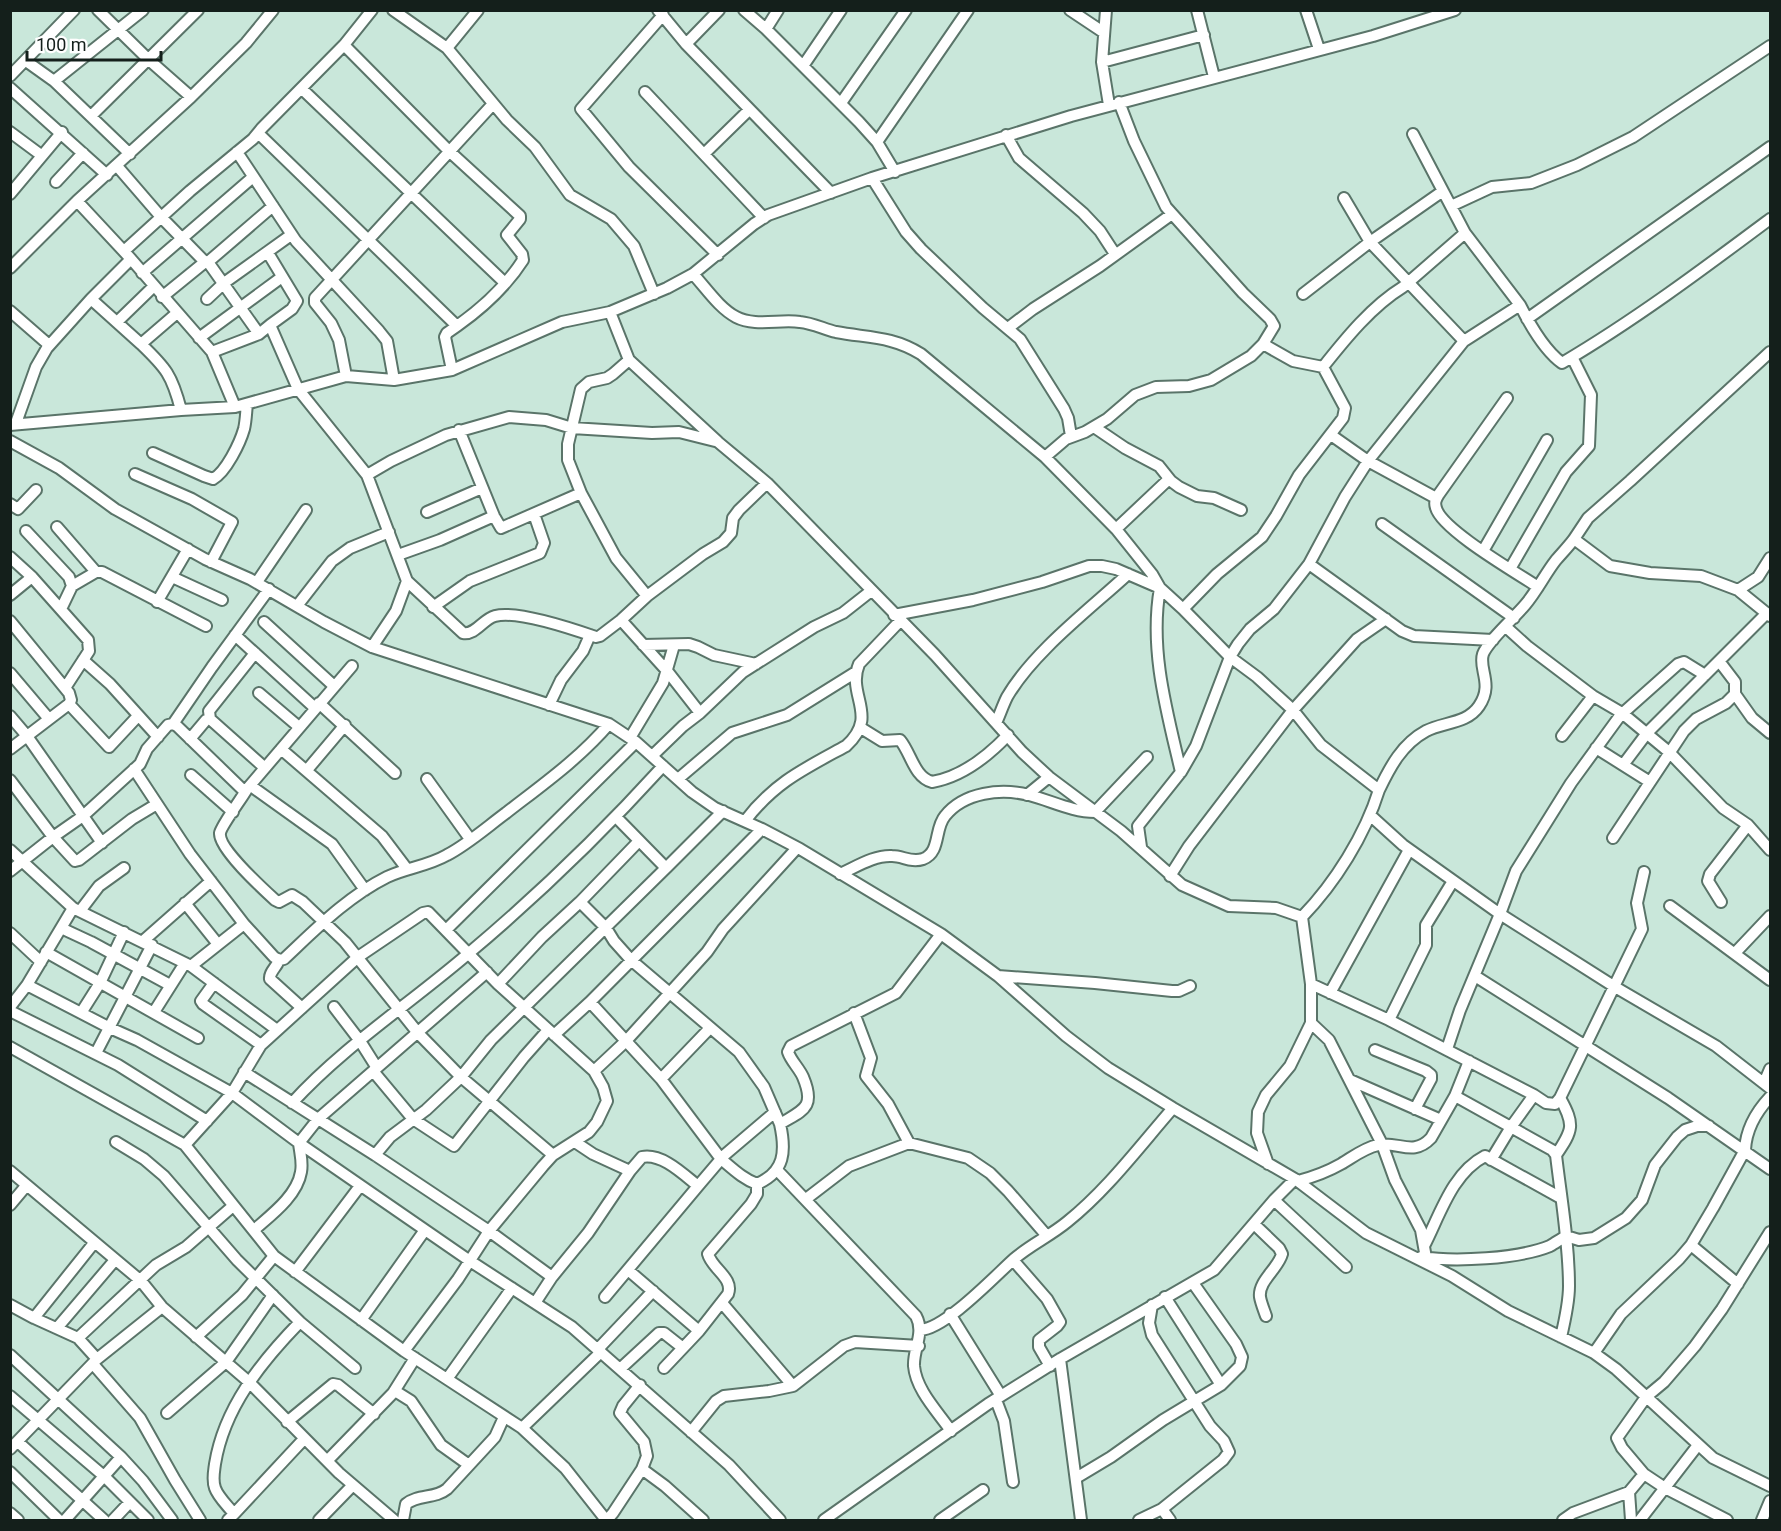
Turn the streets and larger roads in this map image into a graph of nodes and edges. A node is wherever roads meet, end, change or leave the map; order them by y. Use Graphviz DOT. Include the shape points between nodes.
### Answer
graph roads {
  1 [pos="74,10"];
  2 [pos="98,10"];
  3 [pos="142,10"];
  4 [pos="198,10"];
  5 [pos="273,10"];
  6 [pos="372,10"];
  7 [pos="393,10"];
  8 [pos="718,10"];
  9 [pos="744,10"];
  10 [pos="778,10"];
  11 [pos="841,10"];
  12 [pos="906,10"];
  13 [pos="968,10"];
  14 [pos="1070,10"];
  15 [pos="1106,10"];
  16 [pos="1197,10"];
  17 [pos="1306,10"];
  18 [pos="1455,10"];
  19 [pos="475,12"];
  20 [pos="661,13"];
  21 [pos="766,29"];
  22 [pos="118,31"];
  23 [pos="1103,32"];
  24 [pos="1204,35"];
  25 [pos="686,44"];
  26 [pos="344,45"];
  27 [pos="1770,46"];
  28 [pos="447,48"];
  29 [pos="1319,49"];
  30 [pos="149,60"];
  31 [pos="26,61"];
  32 [pos="1102,62"];
  33 [pos="803,66"];
  34 [pos="10,76"];
  35 [pos="1214,77"];
  36 [pos="54,81"];
  37 [pos="10,88"];
  38 [pos="302,89"];
  39 [pos="645,92"];
  40 [pos="191,97"];
  41 [pos="841,103"];
  42 [pos="493,104"];
  43 [pos="1114,104"];
  44 [pos="749,110"];
  45 [pos="91,116"];
  46 [pos="10,132"];
  47 [pos="62,132"];
  48 [pos="258,133"];
  49 [pos="1413,134"];
  50 [pos="1006,135"];
  51 [pos="877,142"];
  52 [pos="1770,147"];
  53 [pos="449,151"];
  54 [pos="237,152"];
  55 [pos="83,153"];
  56 [pos="705,153"];
  57 [pos="130,154"];
  58 [pos="41,155"];
  59 [pos="117,166"];
  60 [pos="895,172"];
  61 [pos="107,175"];
  62 [pos="253,177"];
  63 [pos="872,178"];
  64 [pos="56,182"];
  65 [pos="1443,191"];
  66 [pos="831,193"];
  67 [pos="10,194"];
  68 [pos="411,195"];
  69 [pos="1344,198"];
  70 [pos="77,201"];
  71 [pos="273,206"];
  72 [pos="1451,206"];
  73 [pos="1172,214"];
  74 [pos="161,217"];
  75 [pos="764,218"];
  76 [pos="1770,219"];
  77 [pos="1464,232"];
  78 [pos="291,235"];
  79 [pos="182,237"];
  80 [pos="369,240"];
  81 [pos="1370,242"];
  82 [pos="267,253"];
  83 [pos="1115,254"];
  84 [pos="128,255"];
  85 [pos="718,255"];
  86 [pos="207,262"];
  87 [pos="10,268"];
  88 [pos="142,273"];
  89 [pos="693,274"];
  90 [pos="282,277"];
  91 [pos="332,281"];
  92 [pos="1409,281"];
  93 [pos="224,283"];
  94 [pos="505,283"];
  95 [pos="153,287"];
  96 [pos="654,294"];
  97 [pos="1303,294"];
  98 [pos="162,297"];
  99 [pos="91,299"];
  100 [pos="207,299"];
  101 [pos="1520,305"];
  102 [pos="241,308"];
  103 [pos="10,311"];
  104 [pos="610,312"];
  105 [pos="177,313"];
  106 [pos="1527,319"];
  107 [pos="117,322"];
  108 [pos="270,325"];
  109 [pos="457,326"];
  110 [pos="1008,328"];
  111 [pos="259,334"];
  112 [pos="199,338"];
  113 [pos="1464,341"];
  114 [pos="141,344"];
  115 [pos="1263,344"];
  116 [pos="49,345"];
  117 [pos="212,352"];
  118 [pos="1770,352"];
  119 [pos="1572,357"];
  120 [pos="629,360"];
  121 [pos="1323,367"];
  122 [pos="452,370"];
  123 [pos="346,376"];
  124 [pos="394,380"];
  125 [pos="298,389"];
  126 [pos="1508,398"];
  127 [pos="247,404"];
  128 [pos="235,407"];
  129 [pos="181,410"];
  130 [pos="13,424"];
  131 [pos="1094,427"];
  132 [pos="572,428"];
  133 [pos="459,430"];
  134 [pos="1331,435"];
  135 [pos="1071,436"];
  136 [pos="1547,440"];
  137 [pos="10,441"];
  138 [pos="718,442"];
  139 [pos="153,453"];
  140 [pos="1045,457"];
  141 [pos="1368,461"];
  142 [pos="135,474"];
  143 [pos="367,475"];
  144 [pos="1169,479"];
  145 [pos="766,483"];
  146 [pos="482,488"];
  147 [pos="36,490"];
  148 [pos="581,493"];
  149 [pos="1436,498"];
  150 [pos="10,504"];
  151 [pos="306,510"];
  152 [pos="1241,510"];
  153 [pos="427,512"];
  154 [pos="534,514"];
  155 [pos="494,516"];
  156 [pos="1382,524"];
  157 [pos="57,527"];
  158 [pos="1116,529"];
  159 [pos="26,531"];
  160 [pos="389,532"];
  161 [pos="1574,539"];
  162 [pos="188,549"];
  163 [pos="1483,550"];
  164 [pos="398,555"];
  165 [pos="10,556"];
  166 [pos="1770,558"];
  167 [pos="211,562"];
  168 [pos="1309,564"];
  169 [pos="1510,569"];
  170 [pos="96,572"];
  171 [pos="1128,574"];
  172 [pos="32,577"];
  173 [pos="172,577"];
  174 [pos="406,581"];
  175 [pos="257,582"];
  176 [pos="72,586"];
  177 [pos="1538,587"];
  178 [pos="1160,588"];
  179 [pos="269,589"];
  180 [pos="871,591"];
  181 [pos="1738,591"];
  182 [pos="10,595"];
  183 [pos="647,596"];
  184 [pos="222,600"];
  185 [pos="157,602"];
  186 [pos="297,606"];
  187 [pos="433,607"];
  188 [pos="61,609"];
  189 [pos="1183,609"];
  190 [pos="1769,615"];
  191 [pos="897,618"];
  192 [pos="1514,618"];
  193 [pos="1386,619"];
  194 [pos="621,620"];
  195 [pos="10,621"];
  196 [pos="264,622"];
  197 [pos="206,626"];
  198 [pos="1506,627"];
  199 [pos="235,634"];
  200 [pos="590,635"];
  201 [pos="1493,640"];
  202 [pos="643,645"];
  203 [pos="674,645"];
  204 [pos="372,647"];
  205 [pos="255,653"];
  206 [pos="1230,657"];
  207 [pos="83,660"];
  208 [pos="1719,661"];
  209 [pos="756,664"];
  210 [pos="352,666"];
  211 [pos="668,672"];
  212 [pos="856,672"];
  213 [pos="10,673"];
  214 [pos="1705,675"];
  215 [pos="334,686"];
  216 [pos="65,688"];
  217 [pos="259,693"];
  218 [pos="1735,694"];
  219 [pos="1593,696"];
  220 [pos="69,704"];
  221 [pos="549,705"];
  222 [pos="317,706"];
  223 [pos="1293,710"];
  224 [pos="700,713"];
  225 [pos="1623,713"];
  226 [pos="10,716"];
  227 [pos="138,716"];
  228 [pos="210,719"];
  229 [pos="49,720"];
  230 [pos="996,723"];
  231 [pos="173,724"];
  232 [pos="609,724"];
  233 [pos="345,725"];
  234 [pos="299,726"];
  235 [pos="861,728"];
  236 [pos="1647,733"];
  237 [pos="1770,733"];
  238 [pos="1008,735"];
  239 [pos="27,736"];
  240 [pos="1562,736"];
  241 [pos="158,737"];
  242 [pos="190,739"];
  243 [pos="633,740"];
  244 [pos="10,748"];
  245 [pos="1596,748"];
  246 [pos="281,749"];
  247 [pos="1670,752"];
  248 [pos="652,756"];
  249 [pos="1147,757"];
  250 [pos="1623,765"];
  251 [pos="663,766"];
  252 [pos="265,768"];
  253 [pos="134,769"];
  254 [pos="307,770"];
  255 [pos="1181,772"];
  256 [pos="395,773"];
  257 [pos="191,775"];
  258 [pos="1049,777"];
  259 [pos="427,779"];
  260 [pos="678,779"];
  261 [pos="10,780"];
  262 [pos="1650,782"];
  263 [pos="249,788"];
  264 [pos="1379,790"];
  265 [pos="1027,795"];
  266 [pos="157,804"];
  267 [pos="723,811"];
  268 [pos="233,812"];
  269 [pos="1095,812"];
  270 [pos="83,816"];
  271 [pos="1371,816"];
  272 [pos="616,817"];
  273 [pos="745,821"];
  274 [pos="1748,825"];
  275 [pos="1138,826"];
  276 [pos="762,828"];
  277 [pos="1121,831"];
  278 [pos="53,837"];
  279 [pos="1613,838"];
  280 [pos="470,839"];
  281 [pos="639,841"];
  282 [pos="102,843"];
  283 [pos="1141,847"];
  284 [pos="797,848"];
  285 [pos="10,850"];
  286 [pos="1409,850"];
  287 [pos="1770,850"];
  288 [pos="21,861"];
  289 [pos="124,868"];
  290 [pos="666,868"];
  291 [pos="407,869"];
  292 [pos="10,871"];
  293 [pos="1644,872"];
  294 [pos="840,874"];
  295 [pos="1170,876"];
  296 [pos="211,881"];
  297 [pos="1453,881"];
  298 [pos="365,890"];
  299 [pos="580,902"];
  300 [pos="1721,902"];
  301 [pos="185,903"];
  302 [pos="1670,906"];
  303 [pos="76,910"];
  304 [pos="1500,914"];
  305 [pos="1770,916"];
  306 [pos="1302,917"];
  307 [pos="323,922"];
  308 [pos="244,924"];
  309 [pos="61,928"];
  310 [pos="606,928"];
  311 [pos="446,930"];
  312 [pos="124,932"];
  313 [pos="10,933"];
  314 [pos="941,934"];
  315 [pos="147,943"];
  316 [pos="217,943"];
  317 [pos="469,953"];
  318 [pos="1735,953"];
  319 [pos="113,954"];
  320 [pos="44,957"];
  321 [pos="358,957"];
  322 [pos="279,960"];
  323 [pos="631,960"];
  324 [pos="188,964"];
  325 [pos="140,968"];
  326 [pos="487,972"];
  327 [pos="998,976"];
  328 [pos="1475,976"];
  329 [pos="1770,980"];
  330 [pos="99,983"];
  331 [pos="214,983"];
  332 [pos="498,984"];
  333 [pos="1311,984"];
  334 [pos="27,985"];
  335 [pos="170,985"];
  336 [pos="1190,986"];
  337 [pos="1615,987"];
  338 [pos="669,993"];
  339 [pos="1330,993"];
  340 [pos="126,997"];
  341 [pos="590,1002"];
  342 [pos="334,1007"];
  343 [pos="302,1008"];
  344 [pos="524,1008"];
  345 [pos="10,1009"];
  346 [pos="399,1009"];
  347 [pos="154,1012"];
  348 [pos="81,1013"];
  349 [pos="854,1014"];
  350 [pos="1389,1020"];
  351 [pos="1311,1023"];
  352 [pos="110,1028"];
  353 [pos="710,1028"];
  354 [pos="277,1030"];
  355 [pos="418,1033"];
  356 [pos="551,1033"];
  357 [pos="198,1038"];
  358 [pos="360,1041"];
  359 [pos="626,1041"];
  360 [pos="1586,1044"];
  361 [pos="261,1045"];
  362 [pos="10,1047"];
  363 [pos="1447,1049"];
  364 [pos="1375,1050"];
  365 [pos="96,1053"];
  366 [pos="1469,1061"];
  367 [pos="1770,1069"];
  368 [pos="375,1070"];
  369 [pos="594,1071"];
  370 [pos="244,1072"];
  371 [pos="461,1077"];
  372 [pos="661,1079"];
  373 [pos="1350,1080"];
  374 [pos="1767,1085"];
  375 [pos="232,1093"];
  376 [pos="1534,1095"];
  377 [pos="1455,1096"];
  378 [pos="1770,1096"];
  379 [pos="1560,1098"];
  380 [pos="489,1102"];
  381 [pos="292,1103"];
  382 [pos="1173,1108"];
  383 [pos="1415,1109"];
  384 [pos="775,1112"];
  385 [pos="318,1119"];
  386 [pos="413,1119"];
  387 [pos="1441,1120"];
  388 [pos="207,1121"];
  389 [pos="780,1124"];
  390 [pos="1709,1126"];
  391 [pos="1511,1127"];
  392 [pos="116,1142"];
  393 [pos="575,1142"];
  394 [pos="299,1143"];
  395 [pos="909,1143"];
  396 [pos="1382,1144"];
  397 [pos="185,1145"];
  398 [pos="1745,1150"];
  399 [pos="375,1155"];
  400 [pos="554,1155"];
  401 [pos="1556,1155"];
  402 [pos="721,1158"];
  403 [pos="1491,1160"];
  404 [pos="1268,1164"];
  405 [pos="1770,1169"];
  406 [pos="777,1170"];
  407 [pos="10,1171"];
  408 [pos="630,1171"];
  409 [pos="1296,1180"];
  410 [pos="757,1184"];
  411 [pos="26,1186"];
  412 [pos="360,1186"];
  413 [pos="698,1186"];
  414 [pos="1561,1198"];
  415 [pos="806,1200"];
  416 [pos="1274,1200"];
  417 [pos="10,1205"];
  418 [pos="233,1206"];
  419 [pos="1254,1224"];
  420 [pos="210,1227"];
  421 [pos="254,1230"];
  422 [pos="425,1230"];
  423 [pos="489,1231"];
  424 [pos="1770,1232"];
  425 [pos="1047,1236"];
  426 [pos="1566,1236"];
  427 [pos="94,1243"];
  428 [pos="1691,1245"];
  429 [pos="1425,1253"];
  430 [pos="274,1256"];
  431 [pos="1412,1256"];
  432 [pos="115,1260"];
  433 [pos="1013,1260"];
  434 [pos="470,1261"];
  435 [pos="1346,1267"];
  436 [pos="628,1270"];
  437 [pos="295,1272"];
  438 [pos="552,1276"];
  439 [pos="255,1277"];
  440 [pos="141,1281"];
  441 [pos="1193,1283"];
  442 [pos="1738,1284"];
  443 [pos="512,1288"];
  444 [pos="653,1291"];
  445 [pos="273,1295"];
  446 [pos="605,1296"];
  447 [pos="1165,1297"];
  448 [pos="535,1303"];
  449 [pos="722,1303"];
  450 [pos="1152,1305"];
  451 [pos="11,1306"];
  452 [pos="162,1307"];
  453 [pos="950,1314"];
  454 [pos="1266,1316"];
  455 [pos="34,1318"];
  456 [pos="361,1320"];
  457 [pos="300,1322"];
  458 [pos="57,1328"];
  459 [pos="920,1330"];
  460 [pos="699,1331"];
  461 [pos="196,1337"];
  462 [pos="1561,1337"];
  463 [pos="78,1338"];
  464 [pos="919,1346"];
  465 [pos="683,1348"];
  466 [pos="404,1351"];
  467 [pos="600,1351"];
  468 [pos="1594,1353"];
  469 [pos="10,1355"];
  470 [pos="415,1358"];
  471 [pos="1060,1359"];
  472 [pos="95,1362"];
  473 [pos="226,1362"];
  474 [pos="1050,1366"];
  475 [pos="355,1368"];
  476 [pos="664,1368"];
  477 [pos="620,1369"];
  478 [pos="447,1379"];
  479 [pos="249,1382"];
  480 [pos="640,1385"];
  481 [pos="1221,1385"];
  482 [pos="792,1386"];
  483 [pos="396,1391"];
  484 [pos="10,1395"];
  485 [pos="1646,1397"];
  486 [pos="58,1398"];
  487 [pos="999,1398"];
  488 [pos="1194,1400"];
  489 [pos="167,1413"];
  490 [pos="374,1414"];
  491 [pos="504,1417"];
  492 [pos="38,1419"];
  493 [pos="287,1422"];
  494 [pos="522,1428"];
  495 [pos="951,1431"];
  496 [pos="691,1432"];
  497 [pos="304,1439"];
  498 [pos="1698,1445"];
  499 [pos="14,1446"];
  500 [pos="121,1457"];
  501 [pos="327,1461"];
  502 [pos="470,1465"];
  503 [pos="642,1469"];
  504 [pos="10,1472"];
  505 [pos="1644,1474"];
  506 [pos="105,1477"];
  507 [pos="1076,1478"];
  508 [pos="1013,1482"];
  509 [pos="353,1485"];
  510 [pos="1770,1486"];
  511 [pos="1665,1488"];
  512 [pos="983,1490"];
  513 [pos="1629,1492"];
  514 [pos="1770,1501"];
  515 [pos="83,1502"];
  516 [pos="130,1502"];
  517 [pos="1162,1509"];
  518 [pos="10,1513"];
  519 [pos="231,1517"];
  520 [pos="18,1521"];
  521 [pos="59,1521"];
  522 [pos="65,1521"];
  523 [pos="104,1521"];
  524 [pos="113,1521"];
  525 [pos="148,1521"];
  526 [pos="172,1521"];
  527 [pos="200,1521"];
  528 [pos="319,1521"];
  529 [pos="394,1521"];
  530 [pos="403,1521"];
  531 [pos="606,1521"];
  532 [pos="702,1521"];
  533 [pos="780,1521"];
  534 [pos="824,1521"];
  535 [pos="940,1521"];
  536 [pos="1081,1521"];
  537 [pos="1138,1521"];
  538 [pos="1170,1521"];
  539 [pos="1563,1521"];
  540 [pos="1631,1521"];
  541 [pos="1640,1521"];
  542 [pos="1727,1521"];
  543 [pos="1762,1521"];
  1 -- 31 [label="street"];
  2 -- 22 [label="street"];
  3 -- 22 [label="street"];
  4 -- 30 [label="street"];
  5 -- 40 [label="street"];
  6 -- 26 [label="street"];
  7 -- 28 [label="street"];
  8 -- 25 [label="street"];
  9 -- 21 [label="street"];
  10 -- 21 [label="street"];
  11 -- 33 [label="street"];
  12 -- 41 [label="street"];
  13 -- 51 [label="street"];
  14 -- 23 [label="street"];
  15 -- 23 [label="street"];
  16 -- 24 [label="street"];
  17 -- 29 [label="street"];
  18 -- 29 [label="street"];
  19 -- 28 [label="street"];
  20 -- 25 [label="street"];
  20 -- 85 [label="street" via="581,110 629,167"];
  21 -- 33 [label="street"];
  22 -- 30 [label="street"];
  22 -- 36 [label="street"];
  23 -- 32 [label="street"];
  24 -- 32 [label="street"];
  24 -- 35 [label="street"];
  25 -- 44 [label="street"];
  26 -- 38 [label="street"];
  26 -- 53 [label="street"];
  27 -- 72 [label="street" via="1633,137 1531,183 1492,187"];
  28 -- 42 [label="street"];
  29 -- 35 [label="street"];
  30 -- 40 [label="street"];
  30 -- 45 [label="street"];
  31 -- 34 [label="street"];
  31 -- 36 [label="street"];
  32 -- 43 [label="street"];
  33 -- 41 [label="street"];
  35 -- 43 [label="street"];
  36 -- 45 [label="street"];
  37 -- 47 [label="street"];
  38 -- 48 [label="street"];
  38 -- 68 [label="street"];
  39 -- 56 [label="street"];
  40 -- 57 [label="street"];
  41 -- 51 [label="street"];
  42 -- 53 [label="street"];
  42 -- 96 [label="street" via="535,147 570,195 611,219 623,232 634,246"];
  43 -- 50 [label="street"];
  43 -- 73 [label="street"];
  44 -- 56 [label="street"];
  44 -- 66 [label="street"];
  45 -- 57 [label="street"];
  46 -- 58 [label="street"];
  47 -- 55 [label="street"];
  47 -- 58 [label="street"];
  48 -- 54 [label="street"];
  48 -- 80 [label="street"];
  49 -- 65 [label="street"];
  50 -- 60 [label="street"];
  50 -- 83 [label="street" via="1019,158 1083,213"];
  51 -- 60 [label="street"];
  52 -- 106 [label="street"];
  53 -- 68 [label="street"];
  53 -- 94 [label="street" via="520,216 507,235 523,258"];
  54 -- 62 [label="street"];
  54 -- 74 [label="street"];
  55 -- 61 [label="street"];
  55 -- 64 [label="street"];
  56 -- 75 [label="street"];
  57 -- 59 [label="street"];
  58 -- 67 [label="street"];
  59 -- 61 [label="street"];
  59 -- 74 [label="street"];
  60 -- 63 [label="street"];
  61 -- 70 [label="street"];
  62 -- 71 [label="street"];
  62 -- 79 [label="street"];
  63 -- 66 [label="street"];
  63 -- 110 [label="street" via="921,249"];
  65 -- 72 [label="street"];
  65 -- 81 [label="street"];
  66 -- 75 [label="street"];
  68 -- 80 [label="street"];
  68 -- 94 [label="street"];
  69 -- 81 [label="street"];
  70 -- 84 [label="street"];
  70 -- 87 [label="street"];
  71 -- 78 [label="street"];
  71 -- 86 [label="street"];
  72 -- 77 [label="street"];
  73 -- 83 [label="street"];
  73 -- 115 [label="street" via="1270,319 1274,326"];
  74 -- 79 [label="street"];
  74 -- 84 [label="street"];
  75 -- 85 [label="street"];
  76 -- 119 [label="street" via="1688,280"];
  77 -- 92 [label="street"];
  77 -- 101 [label="street"];
  78 -- 82 [label="street"];
  78 -- 91 [label="street"];
  79 -- 86 [label="street"];
  79 -- 88 [label="street"];
  80 -- 91 [label="street"];
  80 -- 109 [label="street"];
  81 -- 92 [label="street"];
  81 -- 97 [label="street"];
  82 -- 90 [label="street"];
  82 -- 93 [label="street"];
  83 -- 110 [label="street"];
  84 -- 88 [label="street"];
  84 -- 99 [label="street"];
  85 -- 89 [label="street"];
  86 -- 93 [label="street"];
  86 -- 98 [label="street"];
  88 -- 95 [label="street"];
  89 -- 96 [label="street"];
  89 -- 140 [label="street" via="736,317 801,322 909,346"];
  90 -- 102 [label="street"];
  90 -- 108 [label="street" via="297,301"];
  91 -- 123 [label="street" via="314,301 339,340"];
  91 -- 124 [label="street" via="387,342"];
  92 -- 113 [label="street"];
  92 -- 121 [label="street" via="1344,340"];
  93 -- 100 [label="street"];
  93 -- 102 [label="street"];
  94 -- 109 [label="street"];
  95 -- 98 [label="street"];
  95 -- 107 [label="street"];
  96 -- 104 [label="street"];
  98 -- 105 [label="street"];
  99 -- 107 [label="street"];
  99 -- 116 [label="street"];
  101 -- 106 [label="street"];
  101 -- 113 [label="street"];
  102 -- 111 [label="street"];
  102 -- 112 [label="street"];
  103 -- 116 [label="street"];
  104 -- 120 [label="street"];
  104 -- 122 [label="street" via="562,321"];
  105 -- 112 [label="street"];
  105 -- 114 [label="street"];
  106 -- 119 [label="street" via="1562,363"];
  107 -- 114 [label="street"];
  108 -- 111 [label="street"];
  108 -- 125 [label="street"];
  109 -- 122 [label="street" via="445,337"];
  110 -- 135 [label="street" via="1031,354 1064,409"];
  111 -- 117 [label="street"];
  112 -- 117 [label="street"];
  113 -- 141 [label="street"];
  114 -- 129 [label="street" via="169,375"];
  115 -- 121 [label="street" via="1293,361"];
  115 -- 131 [label="street" via="1251,356 1211,380 1189,386 1156,387 1135,395"];
  116 -- 130 [label="street"];
  117 -- 128 [label="street"];
  118 -- 161 [label="street" via="1588,518"];
  119 -- 169 [label="street" via="1592,395 1589,446 1566,472"];
  120 -- 132 [label="street" via="607,378 583,386"];
  120 -- 138 [label="street"];
  121 -- 134 [label="street" via="1345,408"];
  122 -- 124 [label="street"];
  123 -- 124 [label="street"];
  123 -- 125 [label="street"];
  125 -- 127 [label="street"];
  125 -- 143 [label="street"];
  126 -- 149 [label="street"];
  127 -- 128 [label="street"];
  127 -- 139 [label="street" via="239,443 220,475 204,476"];
  128 -- 129 [label="street"];
  129 -- 130 [label="street"];
  131 -- 135 [label="street"];
  131 -- 144 [label="street" via="1159,466"];
  132 -- 133 [label="street" via="515,417"];
  132 -- 138 [label="street" via="679,432"];
  132 -- 148 [label="street" via="568,460"];
  133 -- 143 [label="street"];
  133 -- 146 [label="street"];
  134 -- 141 [label="street"];
  134 -- 189 [label="street" via="1299,475 1262,537"];
  135 -- 140 [label="street"];
  136 -- 163 [label="street"];
  137 -- 162 [label="street" via="59,468 115,509"];
  138 -- 145 [label="street"];
  140 -- 158 [label="street"];
  141 -- 149 [label="street"];
  141 -- 168 [label="street"];
  142 -- 167 [label="street" via="232,522"];
  143 -- 160 [label="street"];
  144 -- 152 [label="street" via="1197,496 1214,498"];
  144 -- 158 [label="street"];
  145 -- 180 [label="street"];
  145 -- 183 [label="street" via="739,510 731,533 723,542"];
  146 -- 153 [label="street"];
  146 -- 155 [label="street"];
  147 -- 150 [label="street" via="22,508"];
  148 -- 154 [label="street"];
  148 -- 183 [label="street" via="616,558"];
  149 -- 163 [label="street" via="1437,510 1446,523"];
  151 -- 175 [label="street"];
  154 -- 155 [label="street" via="502,528"];
  154 -- 187 [label="street" via="544,543 540,553 470,581"];
  155 -- 164 [label="street"];
  156 -- 192 [label="street"];
  157 -- 170 [label="street"];
  158 -- 178 [label="street"];
  159 -- 176 [label="street" via="62,568"];
  160 -- 164 [label="street"];
  160 -- 186 [label="street" via="350,548 332,561"];
  161 -- 177 [label="street"];
  161 -- 181 [label="street" via="1610,566 1701,576"];
  162 -- 167 [label="street"];
  162 -- 173 [label="street"];
  163 -- 169 [label="street"];
  164 -- 174 [label="street"];
  165 -- 172 [label="street"];
  166 -- 181 [label="street" via="1758,577"];
  167 -- 175 [label="street"];
  168 -- 193 [label="street"];
  168 -- 206 [label="street"];
  169 -- 177 [label="street"];
  170 -- 176 [label="street"];
  170 -- 185 [label="street"];
  171 -- 178 [label="street"];
  171 -- 191 [label="street" via="1109,567 1089,566 1042,582"];
  171 -- 230 [label="street" via="1021,676"];
  172 -- 182 [label="street"];
  172 -- 188 [label="street"];
  173 -- 184 [label="street"];
  173 -- 185 [label="street"];
  174 -- 187 [label="street"];
  174 -- 204 [label="street" via="396,611"];
  175 -- 179 [label="street"];
  176 -- 188 [label="street"];
  177 -- 192 [label="street"];
  178 -- 189 [label="street"];
  178 -- 255 [label="street" via="1157,643 1163,693"];
  179 -- 186 [label="street"];
  179 -- 199 [label="street"];
  180 -- 191 [label="street"];
  180 -- 209 [label="street" via="843,613"];
  181 -- 190 [label="street"];
  183 -- 194 [label="street"];
  185 -- 197 [label="street"];
  186 -- 204 [label="street"];
  187 -- 200 [label="street" via="468,634 493,616 510,615"];
  188 -- 207 [label="street" via="88,640 89,651"];
  189 -- 206 [label="street"];
  190 -- 208 [label="street"];
  191 -- 212 [label="street"];
  191 -- 230 [label="street"];
  192 -- 198 [label="street"];
  193 -- 201 [label="street" via="1414,636"];
  193 -- 223 [label="street" via="1357,639"];
  194 -- 200 [label="street" via="600,636"];
  194 -- 202 [label="street"];
  195 -- 216 [label="street"];
  196 -- 215 [label="street"];
  198 -- 201 [label="street"];
  198 -- 219 [label="street"];
  199 -- 205 [label="street"];
  199 -- 231 [label="street"];
  200 -- 221 [label="street"];
  201 -- 264 [label="street" via="1483,654 1486,687 1478,707 1460,720 1425,731 1406,746 1392,762"];
  202 -- 203 [label="street"];
  202 -- 211 [label="street"];
  203 -- 209 [label="street" via="698,646 714,655"];
  203 -- 211 [label="street"];
  204 -- 221 [label="street"];
  205 -- 222 [label="street"];
  205 -- 228 [label="street" via="209,711"];
  206 -- 223 [label="street"];
  206 -- 255 [label="street" via="1206,723"];
  207 -- 216 [label="street"];
  207 -- 227 [label="street"];
  208 -- 214 [label="street"];
  208 -- 218 [label="street" via="1735,682"];
  209 -- 224 [label="street" via="733,680"];
  210 -- 215 [label="street"];
  211 -- 224 [label="street"];
  211 -- 243 [label="street"];
  212 -- 235 [label="street"];
  212 -- 260 [label="street" via="787,715 732,733"];
  213 -- 229 [label="street"];
  214 -- 225 [label="street" via="1684,662 1678,664"];
  214 -- 236 [label="street"];
  215 -- 222 [label="street"];
  216 -- 220 [label="street"];
  217 -- 234 [label="street"];
  218 -- 237 [label="street" via="1752,718"];
  218 -- 247 [label="street" via="1696,718"];
  219 -- 225 [label="street"];
  219 -- 240 [label="street"];
  220 -- 227 [label="street" via="109,747"];
  220 -- 229 [label="street"];
  221 -- 232 [label="street"];
  222 -- 233 [label="street"];
  222 -- 234 [label="street"];
  223 -- 264 [label="street" via="1321,745"];
  223 -- 295 [label="street"];
  224 -- 248 [label="street"];
  225 -- 236 [label="street"];
  225 -- 245 [label="street"];
  226 -- 239 [label="street"];
  227 -- 241 [label="street"];
  228 -- 242 [label="street"];
  228 -- 252 [label="street"];
  229 -- 239 [label="street"];
  230 -- 238 [label="street"];
  231 -- 241 [label="street"];
  231 -- 242 [label="street"];
  232 -- 243 [label="street"];
  232 -- 280 [label="street" via="571,763"];
  233 -- 254 [label="street"];
  233 -- 256 [label="street"];
  234 -- 246 [label="street"];
  235 -- 238 [label="street" via="882,741 900,740 918,772 932,782 966,769"];
  235 -- 273 [label="street" via="846,746 768,793"];
  236 -- 247 [label="street"];
  236 -- 250 [label="street"];
  238 -- 258 [label="street"];
  239 -- 244 [label="street"];
  239 -- 270 [label="street"];
  241 -- 253 [label="street"];
  242 -- 263 [label="street" via="242,789"];
  243 -- 248 [label="street"];
  243 -- 311 [label="street"];
  245 -- 250 [label="street"];
  245 -- 304 [label="street" via="1526,852"];
  246 -- 252 [label="street"];
  246 -- 254 [label="street"];
  247 -- 262 [label="street"];
  247 -- 274 [label="street" via="1723,808"];
  248 -- 251 [label="street"];
  249 -- 269 [label="street"];
  250 -- 262 [label="street"];
  251 -- 260 [label="street"];
  251 -- 272 [label="street"];
  252 -- 263 [label="street"];
  253 -- 266 [label="street"];
  253 -- 270 [label="street"];
  254 -- 291 [label="street" via="382,836"];
  255 -- 275 [label="street"];
  257 -- 268 [label="street"];
  258 -- 265 [label="street"];
  258 -- 269 [label="street"];
  259 -- 280 [label="street"];
  260 -- 267 [label="street"];
  261 -- 278 [label="street"];
  262 -- 279 [label="street"];
  263 -- 268 [label="street"];
  263 -- 298 [label="street" via="332,844"];
  264 -- 271 [label="street"];
  265 -- 269 [label="street" via="1070,809"];
  265 -- 294 [label="street" via="994,793 961,801 944,817 934,849 924,859 878,857"];
  266 -- 282 [label="street"];
  266 -- 296 [label="street"];
  267 -- 273 [label="street"];
  267 -- 290 [label="street"];
  268 -- 307 [label="street" via="219,836 234,858 274,900 297,897"];
  269 -- 277 [label="street"];
  270 -- 278 [label="street"];
  270 -- 282 [label="street"];
  271 -- 286 [label="street"];
  271 -- 306 [label="street" via="1332,880"];
  272 -- 281 [label="street"];
  272 -- 317 [label="street"];
  273 -- 276 [label="street"];
  274 -- 287 [label="street"];
  274 -- 300 [label="street" via="1710,874 1708,881"];
  275 -- 277 [label="street"];
  275 -- 283 [label="street"];
  276 -- 284 [label="street"];
  276 -- 323 [label="street"];
  277 -- 283 [label="street"];
  278 -- 282 [label="street" via="75,861"];
  278 -- 288 [label="street"];
  280 -- 291 [label="street" via="444,857"];
  281 -- 290 [label="street"];
  281 -- 299 [label="street"];
  283 -- 295 [label="street"];
  284 -- 294 [label="street"];
  284 -- 338 [label="street"];
  285 -- 288 [label="street"];
  286 -- 297 [label="street"];
  286 -- 339 [label="street"];
  288 -- 292 [label="street"];
  288 -- 303 [label="street"];
  289 -- 303 [label="street"];
  290 -- 310 [label="street"];
  291 -- 298 [label="street"];
  293 -- 337 [label="street" via="1637,903 1642,929"];
  294 -- 314 [label="street"];
  295 -- 306 [label="street" via="1229,906 1276,908"];
  296 -- 301 [label="street"];
  296 -- 308 [label="street"];
  297 -- 304 [label="street"];
  297 -- 350 [label="street" via="1426,926 1426,945"];
  298 -- 307 [label="street"];
  299 -- 310 [label="street"];
  299 -- 332 [label="street"];
  301 -- 315 [label="street"];
  301 -- 316 [label="street"];
  302 -- 318 [label="street"];
  303 -- 309 [label="street"];
  303 -- 312 [label="street"];
  304 -- 328 [label="street"];
  304 -- 337 [label="street"];
  305 -- 318 [label="street"];
  306 -- 333 [label="street"];
  307 -- 321 [label="street"];
  307 -- 322 [label="street"];
  308 -- 316 [label="street"];
  308 -- 322 [label="street"];
  309 -- 319 [label="street"];
  309 -- 320 [label="street"];
  310 -- 323 [label="street"];
  310 -- 344 [label="street"];
  311 -- 317 [label="street"];
  311 -- 321 [label="street" via="430,914 423,913"];
  312 -- 315 [label="street"];
  312 -- 319 [label="street"];
  313 -- 320 [label="street"];
  314 -- 327 [label="street"];
  314 -- 349 [label="street" via="896,993"];
  315 -- 324 [label="street"];
  315 -- 325 [label="street"];
  316 -- 324 [label="street"];
  317 -- 326 [label="street"];
  317 -- 346 [label="street"];
  318 -- 329 [label="street"];
  319 -- 325 [label="street"];
  319 -- 330 [label="street"];
  320 -- 330 [label="street"];
  320 -- 334 [label="street"];
  321 -- 343 [label="street"];
  321 -- 346 [label="street"];
  322 -- 343 [label="street" via="270,979"];
  323 -- 338 [label="street"];
  323 -- 341 [label="street"];
  324 -- 331 [label="street"];
  324 -- 335 [label="street"];
  325 -- 335 [label="street"];
  325 -- 340 [label="street"];
  326 -- 332 [label="street"];
  326 -- 355 [label="street"];
  327 -- 336 [label="street" via="1172,991"];
  327 -- 382 [label="street" via="1108,1068"];
  328 -- 360 [label="street"];
  328 -- 363 [label="street"];
  330 -- 340 [label="street"];
  330 -- 348 [label="street"];
  331 -- 354 [label="street"];
  331 -- 361 [label="street" via="201,1001 203,1004"];
  332 -- 344 [label="street"];
  333 -- 339 [label="street"];
  333 -- 351 [label="street"];
  334 -- 345 [label="street"];
  334 -- 348 [label="street"];
  335 -- 347 [label="street"];
  337 -- 360 [label="street"];
  337 -- 374 [label="street" via="1716,1046"];
  338 -- 353 [label="street"];
  338 -- 359 [label="street"];
  339 -- 350 [label="street"];
  340 -- 347 [label="street"];
  340 -- 352 [label="street"];
  341 -- 356 [label="street"];
  341 -- 359 [label="street"];
  342 -- 358 [label="street"];
  343 -- 354 [label="street"];
  344 -- 356 [label="street"];
  344 -- 371 [label="street"];
  345 -- 365 [label="street"];
  346 -- 355 [label="street"];
  346 -- 358 [label="street"];
  347 -- 357 [label="street"];
  348 -- 352 [label="street"];
  349 -- 389 [label="street" via="791,1046 788,1052 803,1077 808,1102 804,1110"];
  349 -- 395 [label="street" via="871,1058 866,1076 888,1104"];
  350 -- 363 [label="street"];
  351 -- 373 [label="street" via="1329,1040"];
  351 -- 404 [label="street" via="1290,1066 1266,1095 1258,1112 1257,1133"];
  352 -- 365 [label="street"];
  352 -- 375 [label="street"];
  353 -- 372 [label="street"];
  353 -- 384 [label="street" via="739,1052 754,1071"];
  354 -- 361 [label="street"];
  355 -- 368 [label="street"];
  355 -- 371 [label="street"];
  356 -- 369 [label="street"];
  356 -- 380 [label="street" via="524,1057"];
  358 -- 368 [label="street"];
  358 -- 381 [label="street"];
  359 -- 369 [label="street"];
  359 -- 372 [label="street"];
  360 -- 379 [label="street"];
  360 -- 390 [label="street"];
  361 -- 370 [label="street"];
  362 -- 397 [label="street"];
  363 -- 366 [label="street"];
  364 -- 383 [label="street" via="1431,1075"];
  365 -- 388 [label="street"];
  366 -- 376 [label="street"];
  366 -- 377 [label="street"];
  367 -- 374 [label="street"];
  368 -- 385 [label="street"];
  368 -- 386 [label="street"];
  369 -- 393 [label="street" via="607,1101 597,1122"];
  370 -- 375 [label="street"];
  370 -- 381 [label="street"];
  371 -- 380 [label="street"];
  371 -- 386 [label="street"];
  372 -- 402 [label="street"];
  373 -- 383 [label="street"];
  373 -- 396 [label="street"];
  375 -- 388 [label="street"];
  375 -- 394 [label="street"];
  376 -- 379 [label="street" via="1546,1103 1555,1104"];
  376 -- 391 [label="street"];
  377 -- 387 [label="street"];
  377 -- 391 [label="street"];
  378 -- 398 [label="street" via="1754,1118"];
  379 -- 401 [label="street" via="1570,1117 1570,1129"];
  380 -- 386 [label="street" via="454,1146"];
  380 -- 400 [label="street"];
  381 -- 385 [label="street"];
  382 -- 404 [label="street"];
  382 -- 425 [label="street" via="1095,1196"];
  383 -- 387 [label="street"];
  384 -- 389 [label="street"];
  384 -- 402 [label="street"];
  385 -- 394 [label="street"];
  385 -- 399 [label="street"];
  386 -- 399 [label="street"];
  387 -- 396 [label="street" via="1421,1147"];
  388 -- 397 [label="street"];
  389 -- 406 [label="street" via="783,1140"];
  390 -- 398 [label="street"];
  390 -- 426 [label="street" via="1685,1130 1677,1137 1655,1165 1642,1200 1626,1218 1594,1238 1579,1240"];
  391 -- 401 [label="street"];
  391 -- 403 [label="street"];
  392 -- 420 [label="street" via="165,1176"];
  393 -- 400 [label="street"];
  393 -- 408 [label="street"];
  394 -- 412 [label="street"];
  394 -- 421 [label="street" via="302,1163 297,1184"];
  395 -- 415 [label="street" via="849,1166"];
  395 -- 425 [label="street" via="968,1158 990,1173"];
  396 -- 409 [label="street" via="1328,1171"];
  396 -- 429 [label="street" via="1395,1180 1421,1230"];
  397 -- 418 [label="street"];
  398 -- 405 [label="street"];
  398 -- 428 [label="street"];
  399 -- 423 [label="street"];
  400 -- 423 [label="street"];
  401 -- 414 [label="street"];
  402 -- 410 [label="street"];
  402 -- 413 [label="street"];
  403 -- 414 [label="street"];
  403 -- 429 [label="street" via="1485,1156 1477,1160 1456,1182"];
  404 -- 409 [label="street"];
  406 -- 410 [label="street"];
  406 -- 415 [label="street"];
  407 -- 411 [label="street"];
  408 -- 413 [label="street" via="642,1157 655,1156"];
  408 -- 438 [label="street" via="588,1233"];
  409 -- 416 [label="street"];
  409 -- 431 [label="street" via="1366,1233"];
  410 -- 449 [label="street" via="751,1204 708,1254 730,1288"];
  411 -- 417 [label="street"];
  411 -- 427 [label="street"];
  412 -- 422 [label="street"];
  412 -- 437 [label="street"];
  413 -- 436 [label="street"];
  414 -- 426 [label="street"];
  415 -- 459 [label="street" via="912,1310"];
  416 -- 419 [label="street"];
  416 -- 435 [label="street"];
  418 -- 420 [label="street"];
  418 -- 421 [label="street"];
  419 -- 441 [label="street" via="1214,1270"];
  419 -- 454 [label="street" via="1282,1254 1261,1288"];
  420 -- 439 [label="street"];
  420 -- 440 [label="street"];
  421 -- 430 [label="street"];
  422 -- 434 [label="street"];
  422 -- 456 [label="street"];
  423 -- 434 [label="street"];
  423 -- 438 [label="street"];
  424 -- 442 [label="street"];
  425 -- 433 [label="street"];
  426 -- 429 [label="street" via="1551,1245 1508,1256 1464,1260"];
  426 -- 462 [label="street" via="1569,1286"];
  427 -- 432 [label="street"];
  427 -- 455 [label="street"];
  428 -- 442 [label="street"];
  428 -- 468 [label="street" via="1621,1314"];
  429 -- 431 [label="street"];
  430 -- 437 [label="street"];
  430 -- 439 [label="street"];
  431 -- 462 [label="street"];
  432 -- 440 [label="street"];
  432 -- 458 [label="street"];
  433 -- 453 [label="street"];
  433 -- 474 [label="street" via="1047,1299 1060,1322 1039,1340"];
  434 -- 443 [label="street"];
  434 -- 466 [label="street"];
  436 -- 444 [label="street"];
  436 -- 446 [label="street"];
  437 -- 456 [label="street"];
  438 -- 448 [label="street"];
  439 -- 445 [label="street"];
  439 -- 461 [label="street" via="238,1299"];
  440 -- 452 [label="street"];
  440 -- 463 [label="street"];
  441 -- 447 [label="street"];
  441 -- 481 [label="street" via="1242,1357 1240,1366"];
  442 -- 485 [label="street" via="1695,1346"];
  443 -- 448 [label="street"];
  443 -- 478 [label="street"];
  444 -- 460 [label="street"];
  444 -- 467 [label="street"];
  445 -- 457 [label="street"];
  445 -- 473 [label="street"];
  447 -- 450 [label="street"];
  447 -- 481 [label="street"];
  448 -- 467 [label="street" via="572,1326"];
  449 -- 460 [label="street"];
  449 -- 482 [label="street"];
  450 -- 471 [label="street"];
  450 -- 488 [label="street" via="1152,1335"];
  451 -- 455 [label="street"];
  452 -- 461 [label="street"];
  452 -- 472 [label="street"];
  453 -- 459 [label="street" via="936,1325"];
  453 -- 487 [label="street"];
  455 -- 458 [label="street"];
  456 -- 466 [label="street"];
  457 -- 475 [label="street"];
  457 -- 479 [label="street"];
  458 -- 463 [label="street"];
  459 -- 464 [label="street"];
  460 -- 465 [label="street"];
  461 -- 473 [label="street"];
  462 -- 468 [label="street"];
  463 -- 472 [label="street"];
  464 -- 482 [label="street" via="855,1342 844,1346"];
  464 -- 495 [label="street" via="914,1363 918,1383"];
  465 -- 476 [label="street"];
  465 -- 477 [label="street" via="659,1333"];
  466 -- 470 [label="street"];
  467 -- 477 [label="street"];
  467 -- 494 [label="street"];
  468 -- 485 [label="street"];
  469 -- 486 [label="street"];
  470 -- 478 [label="street"];
  470 -- 483 [label="street"];
  471 -- 474 [label="street"];
  471 -- 507 [label="street"];
  472 -- 486 [label="street"];
  472 -- 527 [label="street" via="140,1418"];
  473 -- 479 [label="street"];
  473 -- 489 [label="street"];
  474 -- 487 [label="street"];
  477 -- 480 [label="street"];
  478 -- 491 [label="street"];
  479 -- 493 [label="street"];
  479 -- 519 [label="street" via="224,1428 214,1472 215,1489"];
  480 -- 496 [label="street"];
  480 -- 503 [label="street" via="620,1413 644,1442 647,1456"];
  481 -- 488 [label="street"];
  482 -- 496 [label="street" via="724,1396"];
  483 -- 490 [label="street"];
  483 -- 502 [label="street" via="416,1406 441,1445"];
  484 -- 492 [label="street"];
  485 -- 498 [label="street"];
  485 -- 505 [label="street" via="1617,1438"];
  486 -- 492 [label="street"];
  486 -- 500 [label="street"];
  487 -- 495 [label="street"];
  487 -- 508 [label="street"];
  488 -- 507 [label="street"];
  488 -- 517 [label="street" via="1229,1452"];
  490 -- 493 [label="street" via="333,1384"];
  490 -- 501 [label="street"];
  491 -- 494 [label="street"];
  491 -- 502 [label="street" via="495,1437"];
  492 -- 499 [label="street"];
  492 -- 506 [label="street"];
  493 -- 497 [label="street"];
  494 -- 531 [label="street" via="565,1468"];
  495 -- 534 [label="street"];
  496 -- 533 [label="street" via="729,1465"];
  497 -- 501 [label="street"];
  497 -- 519 [label="street"];
  498 -- 510 [label="street" via="1713,1458"];
  498 -- 511 [label="street"];
  499 -- 515 [label="street"];
  500 -- 506 [label="street"];
  500 -- 526 [label="street"];
  501 -- 509 [label="street"];
  502 -- 530 [label="street" via="443,1493 409,1501"];
  503 -- 531 [label="street"];
  503 -- 532 [label="street"];
  504 -- 521 [label="street"];
  505 -- 511 [label="street"];
  505 -- 513 [label="street"];
  506 -- 515 [label="street"];
  506 -- 516 [label="street"];
  507 -- 536 [label="street"];
  509 -- 528 [label="street"];
  509 -- 529 [label="street"];
  511 -- 541 [label="street"];
  511 -- 542 [label="street"];
  512 -- 535 [label="street"];
  513 -- 539 [label="street" via="1573,1513"];
  513 -- 540 [label="street"];
  514 -- 543 [label="street"];
  515 -- 522 [label="street"];
  515 -- 523 [label="street"];
  516 -- 524 [label="street"];
  516 -- 525 [label="street"];
  517 -- 537 [label="street"];
  517 -- 538 [label="street"];
  518 -- 520 [label="street"];
}
